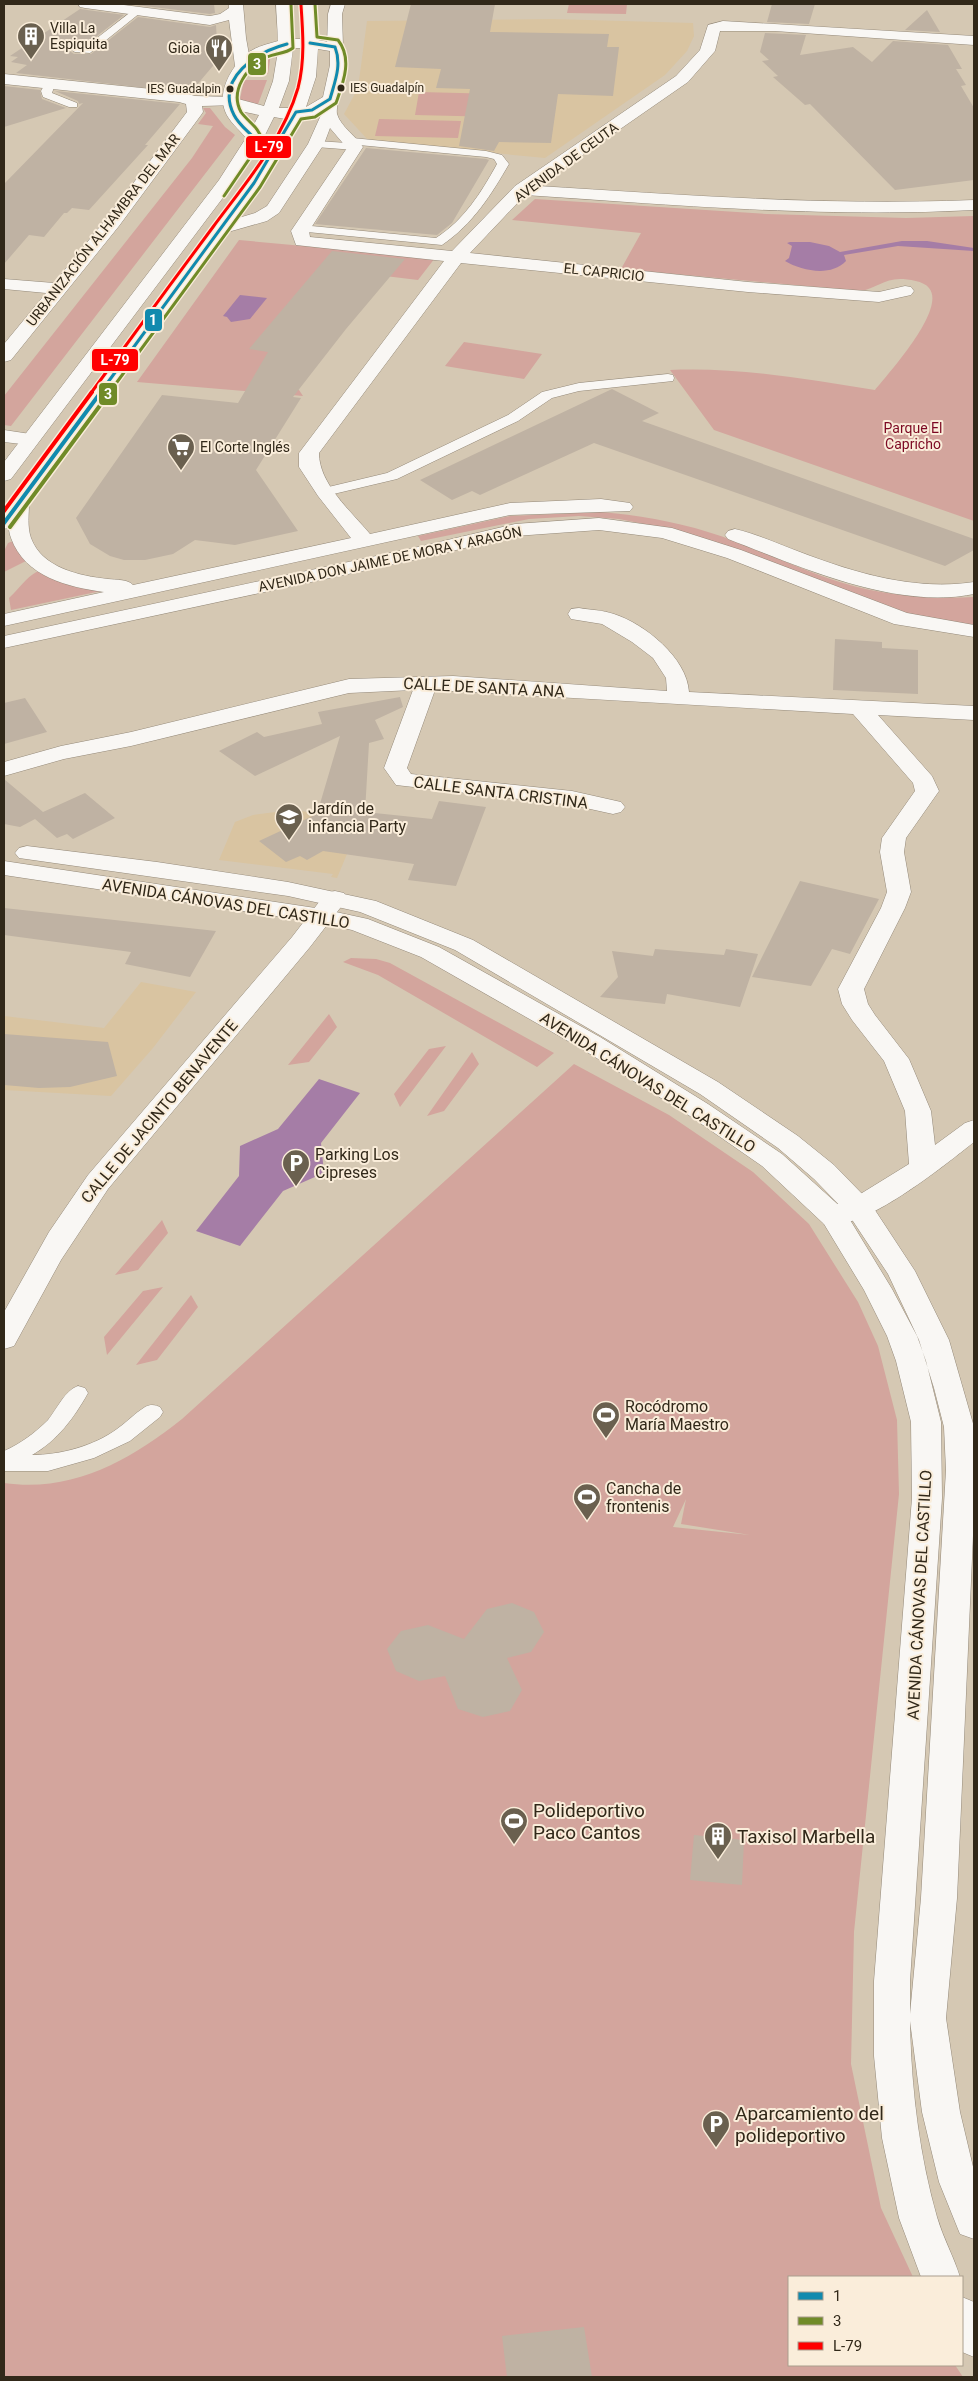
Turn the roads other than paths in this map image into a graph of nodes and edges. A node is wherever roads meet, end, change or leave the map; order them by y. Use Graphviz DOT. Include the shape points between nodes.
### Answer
graph roads {
  1 [pos="85,4"];
  2 [pos="283,4"];
  3 [pos="308,6"];
  4 [pos="236,7"];
  5 [pos="336,9"];
  6 [pos="136,11"];
  7 [pos="210,21"];
  8 [pos="238,38"];
  9 [pos="974,41"];
  10 [pos="310,43"];
  11 [pos="286,44"];
  12 [pos="335,48"];
  13 [pos="75,49"];
  14 [pos="243,66"];
  15 [pos="4,80"];
  16 [pos="50,84"];
  17 [pos="194,101"];
  18 [pos="231,102"];
  19 [pos="73,106"];
  20 [pos="330,108"];
  21 [pos="269,111"];
  22 [pos="304,111"];
  23 [pos="255,139"];
  24 [pos="316,144"];
  25 [pos="353,144"];
  26 [pos="521,190"];
  27 [pos="974,205"];
  28 [pos="221,229"];
  29 [pos="302,235"];
  30 [pos="456,257"];
  31 [pos="4,284"];
  32 [pos="58,289"];
  33 [pos="905,291"];
  34 [pos="4,356"];
  35 [pos="668,378"];
  36 [pos="4,436"];
  37 [pos="30,438"];
  38 [pos="10,458"];
  39 [pos="4,475"];
  40 [pos="325,492"];
  41 [pos="19,502"];
  42 [pos="4,523"];
  43 [pos="364,540"];
  44 [pos="148,588"];
  45 [pos="971,589"];
  46 [pos="580,614"];
  47 [pos="4,620"];
  48 [pos="974,632"];
  49 [pos="4,642"];
  50 [pos="426,683"];
  51 [pos="678,698"];
  52 [pos="859,707"];
  53 [pos="974,713"];
  54 [pos="4,769"];
  55 [pos="613,807"];
  56 [pos="4,850"];
  57 [pos="4,868"];
  58 [pos="328,907"];
  59 [pos="974,1129"];
  60 [pos="923,1167"];
  61 [pos="846,1213"];
  62 [pos="4,1339"];
  63 [pos="78,1393"];
  64 [pos="153,1412"];
  65 [pos="4,1461"];
  66 [pos="974,2220"];
  67 [pos="941,2276"];
  68 [pos="963,2318"];
  69 [pos="974,2337"];
  1 -- 6 [label="street"];
  2 -- 11 [label="street"];
  3 -- 5 [label="street"];
  3 -- 10 [label="street"];
  4 -- 7 [label="street" via="225,18"];
  4 -- 8 [label="street"];
  5 -- 12 [label="street"];
  6 -- 7 [label="street"];
  6 -- 13 [label="lane" via="86,50"];
  7 -- 8 [label="street"];
  8 -- 14 [label="street"];
  9 -- 26 [label="street, AVENIDA DE CEUTA" via="775,27 715,27 707,52 682,79"];
  10 -- 11 [label="street"];
  10 -- 12 [label="street"];
  10 -- 22 [label="street"];
  11 -- 14 [label="street" via="266,49"];
  11 -- 21 [label="street" via="281,78"];
  12 -- 20 [label="street" via="339,57"];
  14 -- 18 [label="street" via="233,84"];
  15 -- 16 [label="street"];
  16 -- 17 [label="street"];
  16 -- 19 [label="lane" via="47,95"];
  17 -- 18 [label="street"];
  17 -- 32 [label="street, URBANIZACIÓN ALHAMBRA DEL MAR" via="195,112"];
  18 -- 21 [label="street" via="250,110"];
  18 -- 23 [label="street" via="235,116"];
  20 -- 22 [label="street"];
  20 -- 24 [label="street"];
  20 -- 25 [label="street" via="340,131"];
  21 -- 22 [label="street"];
  21 -- 23 [label="street"];
  22 -- 28 [label="street"];
  23 -- 37 [label="street"];
  24 -- 25 [label="lane"];
  24 -- 28 [label="street" via="272,209 261,217"];
  25 -- 29 [label="street"];
  25 -- 29 [label="lane" via="486,154 498,157 503,164 488,192 454,233 438,242"];
  26 -- 27 [label="street" via="828,206 912,208"];
  26 -- 30 [label="street, AVENIDA DE CEUTA"];
  28 -- 41 [label="street"];
  29 -- 30 [label="street, EL CAPRICIO"];
  30 -- 33 [label="street, EL CAPRICIO" via="748,287 879,296"];
  30 -- 40 [label="street, AVENIDA DE CEUTA" via="309,453 309,467"];
  31 -- 32 [label="street"];
  32 -- 34 [label="street, URBANIZACIÓN ALHAMBRA DEL MAR"];
  35 -- 40 [label="lane" via="579,387 547,394 513,418 392,476"];
  36 -- 37 [label="street"];
  37 -- 38 [label="street"];
  38 -- 39 [label="street"];
  40 -- 43 [label="street, AVENIDA DE CEUTA"];
  41 -- 42 [label="street"];
  41 -- 44 [label="street" via="21,537 33,559 66,578 103,586"];
  43 -- 44 [label="street, AVENIDA DON JAIME DE MORA Y ARAGÓN"];
  43 -- 45 [label="street, AVENIDA DON JAIME DE MORA Y ARAGÓN" via="510,509 601,505 646,510 714,527 843,576 916,589"];
  44 -- 47 [label="street, AVENIDA DON JAIME DE MORA Y ARAGÓN"];
  46 -- 51 [label="street" via="608,619 661,654 677,678"];
  48 -- 49 [label="street, AVENIDA DON JAIME DE MORA Y ARAGÓN" via="902,620 734,554 666,532 599,524 515,530"];
  50 -- 51 [label="street, CALLE DE SANTA ANA"];
  50 -- 54 [label="street, CALLE DE SANTA ANA" via="350,686"];
  50 -- 55 [label="street, CALLE SANTA CRISTINA" via="395,768 404,780 572,798"];
  51 -- 52 [label="street, CALLE DE SANTA ANA"];
  52 -- 53 [label="street, CALLE DE SANTA ANA"];
  52 -- 60 [label="street" via="924,781 928,791 894,838 892,852 899,892 851,988 855,1004 865,1020 896,1058 918,1111"];
  56 -- 58 [label="street, AVENIDA CÁNOVAS DEL CASTILLO" via="157,869"];
  57 -- 58 [label="street, AVENIDA CÁNOVAS DEL CASTILLO"];
  58 -- 61 [label="street, AVENIDA CÁNOVAS DEL CASTILLO" via="359,924 430,952 591,1042 699,1110"];
  58 -- 62 [label="street, CALLE DE JACINTO BENAVENTE" via="98,1182 40,1269"];
  59 -- 60 [label="street"];
  60 -- 61 [label="street"];
  61 -- 66 [label="street, AVENIDA CÁNOVAS DEL CASTILLO" via="901,1271 934,1340 959,1427 961,1470 941,1858 928,2018 941,2112 958,2182"];
  61 -- 67 [label="street, AVENIDA CÁNOVAS DEL CASTILLO" via="902,1336 926,1422 927,1498 892,1981 892,2056 901,2138 918,2218"];
  63 -- 65 [label="lane" via="48,1434"];
  64 -- 65 [label="lane" via="122,1436 87,1453 48,1463"];
  68 -- 69 [label="street"];
}
